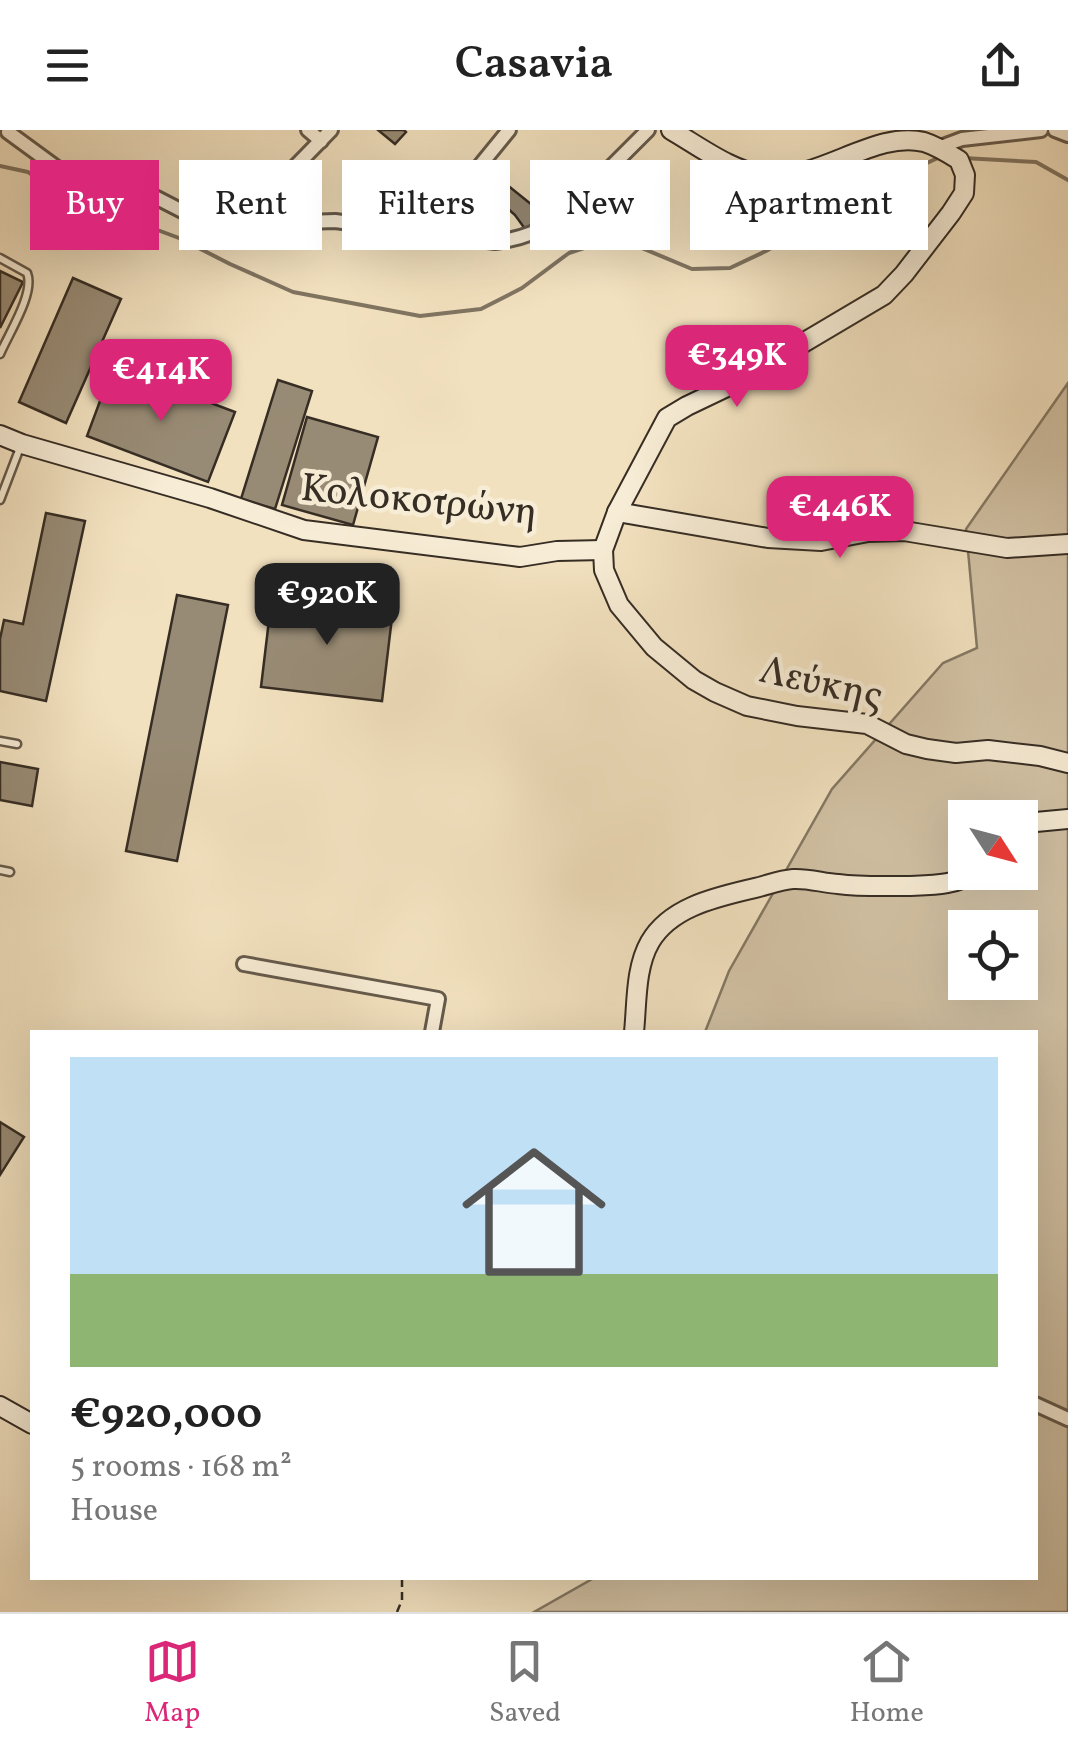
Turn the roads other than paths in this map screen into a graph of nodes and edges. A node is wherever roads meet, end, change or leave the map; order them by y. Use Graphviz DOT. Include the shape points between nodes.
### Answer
graph roads {
  1 [pos="308,130"];
  2 [pos="509,130"];
  3 [pos="648,130"];
  4 [pos="671,130"];
  5 [pos="1041,130"];
  6 [pos="1055,130"];
  7 [pos="6,133"];
  8 [pos="326,135"];
  9 [pos="1068,136"];
  10 [pos="938,148"];
  11 [pos="302,160"];
  12 [pos="485,160"];
  13 [pos="179,210"];
  14 [pos="510,241"];
  15 [pos="0,258"];
  16 [pos="0,354"];
  17 [pos="0,435"];
  18 [pos="22,444"];
  19 [pos="0,500"];
  20 [pos="618,512"];
  21 [pos="1068,544"];
  22 [pos="603,550"];
  23 [pos="0,742"];
  24 [pos="16,744"];
  25 [pos="1068,763"];
  26 [pos="1068,819"];
  27 [pos="1038,822"];
  28 [pos="0,870"];
  29 [pos="10,872"];
  30 [pos="948,882"];
  31 [pos="244,964"];
  32 [pos="432,1030"];
  33 [pos="634,1030"];
  34 [pos="1038,1405"];
  35 [pos="0,1406"];
  36 [pos="1068,1419"];
  37 [pos="30,1423"];
  1 -- 8 [label="street"];
  2 -- 12 [label="street"];
  3 -- 14 [label="street" via="563,214"];
  4 -- 10 [label="street" via="769,176 830,164 890,140"];
  5 -- 10 [label="street"];
  6 -- 9 [label="street"];
  7 -- 13 [label="street" via="90,192 155,197"];
  8 -- 11 [label="street"];
  10 -- 20 [label="street" via="959,160 964,193 904,274 884,295 756,373 667,418"];
  15 -- 16 [label="lane" via="27,272 30,282"];
  17 -- 18 [label="street, Κολοκοτρώνη"];
  18 -- 19 [label="lane"];
  18 -- 22 [label="street, Κολοκοτρώνη" via="304,530 520,557"];
  20 -- 21 [label="street" via="768,538 821,541 904,531 1007,548"];
  20 -- 22 [label="street"];
  22 -- 25 [label="street, Λεύκης" via="619,605 654,646 715,692 747,706 867,724 926,749 988,750"];
  23 -- 24 [label="lane"];
  26 -- 27 [label="street"];
  28 -- 29 [label="lane"];
  30 -- 33 [label="street" via="870,886 786,880 680,913 663,924 644,957"];
  31 -- 32 [label="street" via="438,999"];
  34 -- 36 [label="street"];
  35 -- 37 [label="street"];
}
